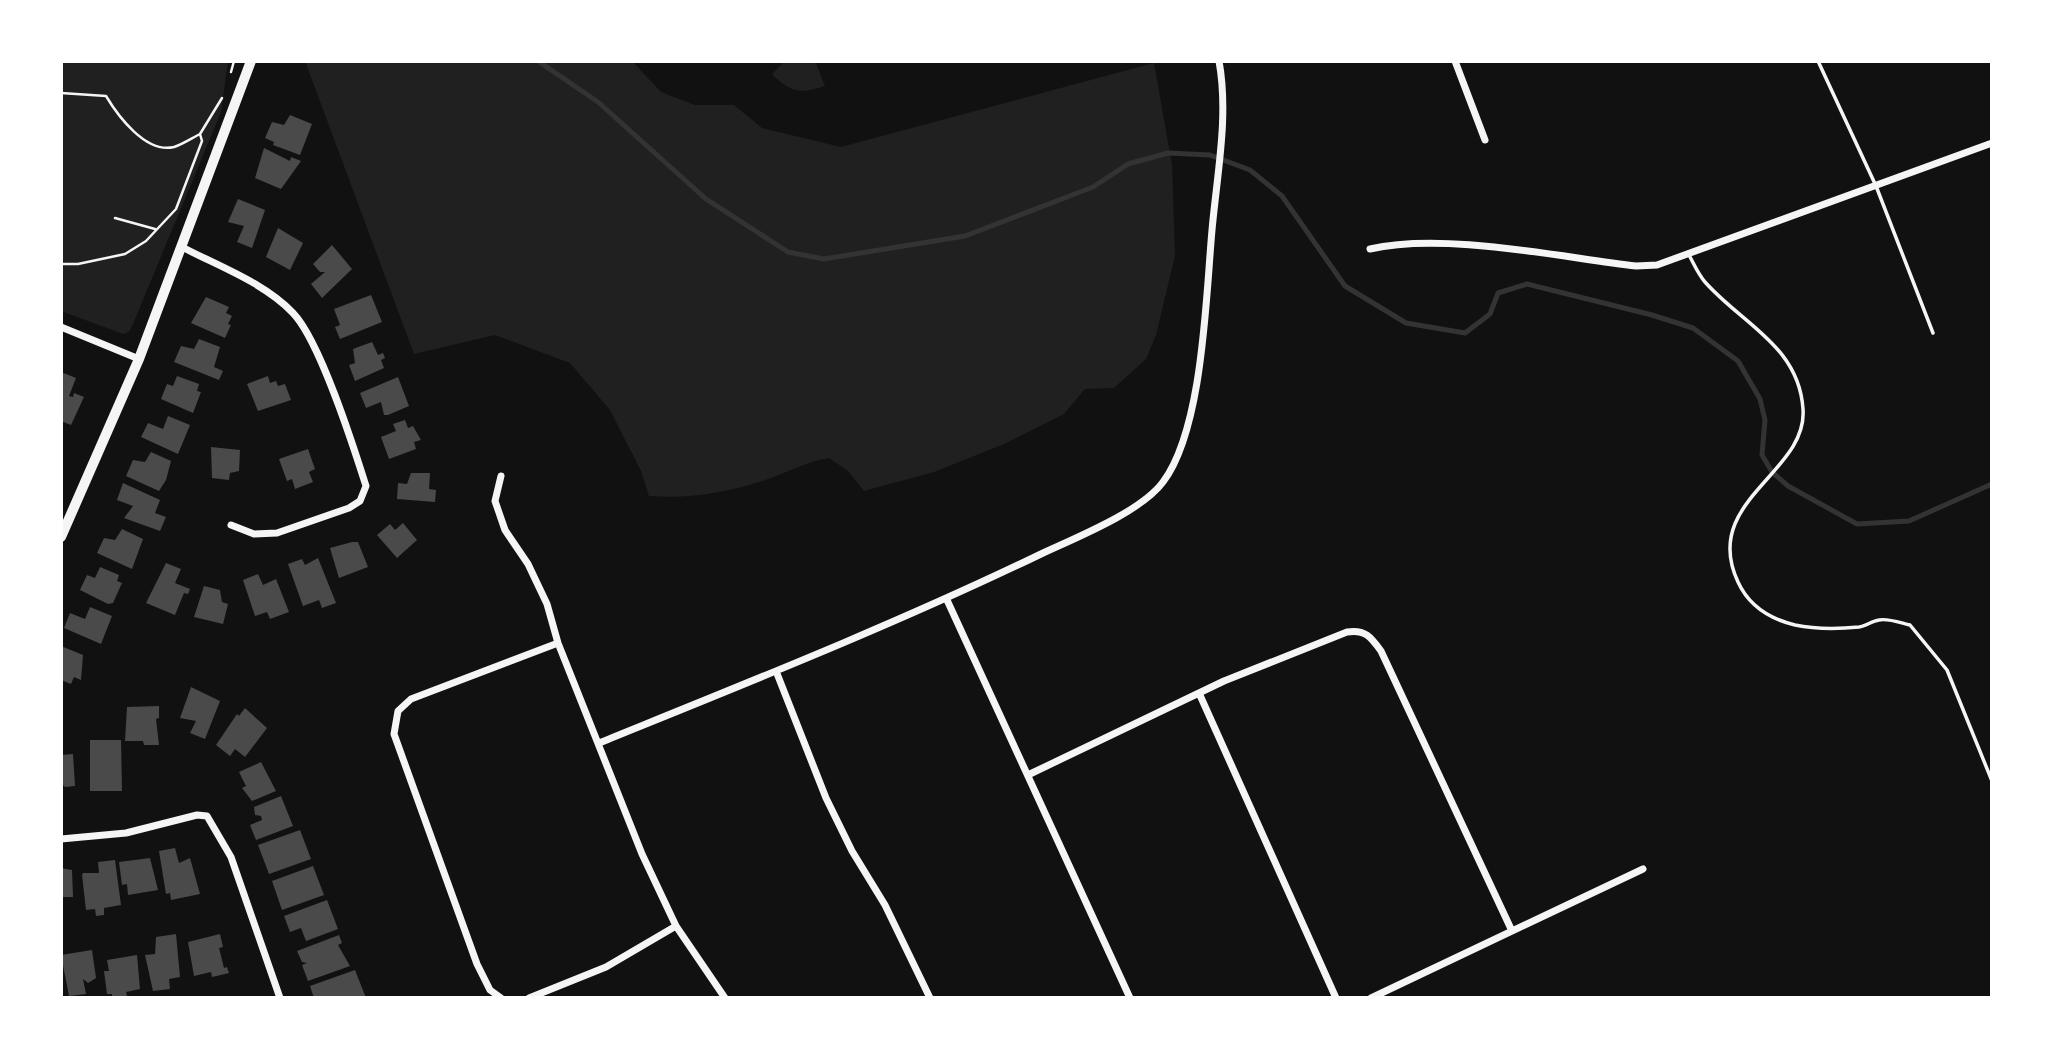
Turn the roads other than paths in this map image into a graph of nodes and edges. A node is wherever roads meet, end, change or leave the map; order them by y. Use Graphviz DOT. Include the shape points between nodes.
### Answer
graph roads {
  1 [pos="251,61"];
  2 [pos="1219,61"];
  3 [pos="1455,61"];
  4 [pos="1818,61"];
  5 [pos="1485,140"];
  6 [pos="1992,143"];
  7 [pos="1876,186"];
  8 [pos="182,247"];
  9 [pos="1370,249"];
  10 [pos="1689,255"];
  11 [pos="61,327"];
  12 [pos="1933,333"];
  13 [pos="139,359"];
  14 [pos="501,476"];
  15 [pos="231,525"];
  16 [pos="61,537"];
  17 [pos="947,600"];
  18 [pos="558,643"];
  19 [pos="776,671"];
  20 [pos="1199,693"];
  21 [pos="598,743"];
  22 [pos="1030,774"];
  23 [pos="1992,781"];
  24 [pos="61,839"];
  25 [pos="1643,869"];
  26 [pos="676,926"];
  27 [pos="1512,931"];
  28 [pos="279,997"];
  29 [pos="501,998"];
  30 [pos="529,998"];
  31 [pos="725,998"];
  32 [pos="930,998"];
  33 [pos="1130,998"];
  34 [pos="1336,998"];
  35 [pos="1371,998"];
  1 -- 8 [label="street"];
  2 -- 17 [label="street" via="1224,107 1203,331 1191,409 1163,483 1124,514"];
  3 -- 5 [label="street"];
  4 -- 7 [label="lane"];
  6 -- 7 [label="street"];
  7 -- 10 [label="street"];
  7 -- 12 [label="lane"];
  8 -- 13 [label="street"];
  8 -- 15 [label="street" via="260,288 293,313 332,393 366,485 360,501 349,508 277,533 254,534"];
  9 -- 10 [label="street" via="1395,243 1449,244 1636,266"];
  10 -- 23 [label="lane" via="1717,295 1778,347 1799,386 1803,409 1794,443 1745,505 1732,530 1729,551 1741,589 1766,616 1795,625 1860,627 1880,620 1910,625 1947,670"];
  11 -- 13 [label="street"];
  13 -- 16 [label="street"];
  14 -- 18 [label="street" via="495,501 505,530 547,604"];
  17 -- 19 [label="street"];
  17 -- 22 [label="street"];
  18 -- 21 [label="street"];
  18 -- 29 [label="street" via="411,698 398,711 394,734 477,964 490,990"];
  19 -- 21 [label="street"];
  19 -- 32 [label="street" via="826,798 886,905"];
  20 -- 22 [label="street"];
  20 -- 27 [label="street" via="1348,632 1360,630 1371,637"];
  20 -- 34 [label="street"];
  21 -- 26 [label="street"];
  22 -- 33 [label="street"];
  24 -- 28 [label="street" via="126,833 207,816 230,857"];
  25 -- 27 [label="street"];
  26 -- 30 [label="street" via="606,967"];
  26 -- 31 [label="street"];
  27 -- 35 [label="street"];
}
